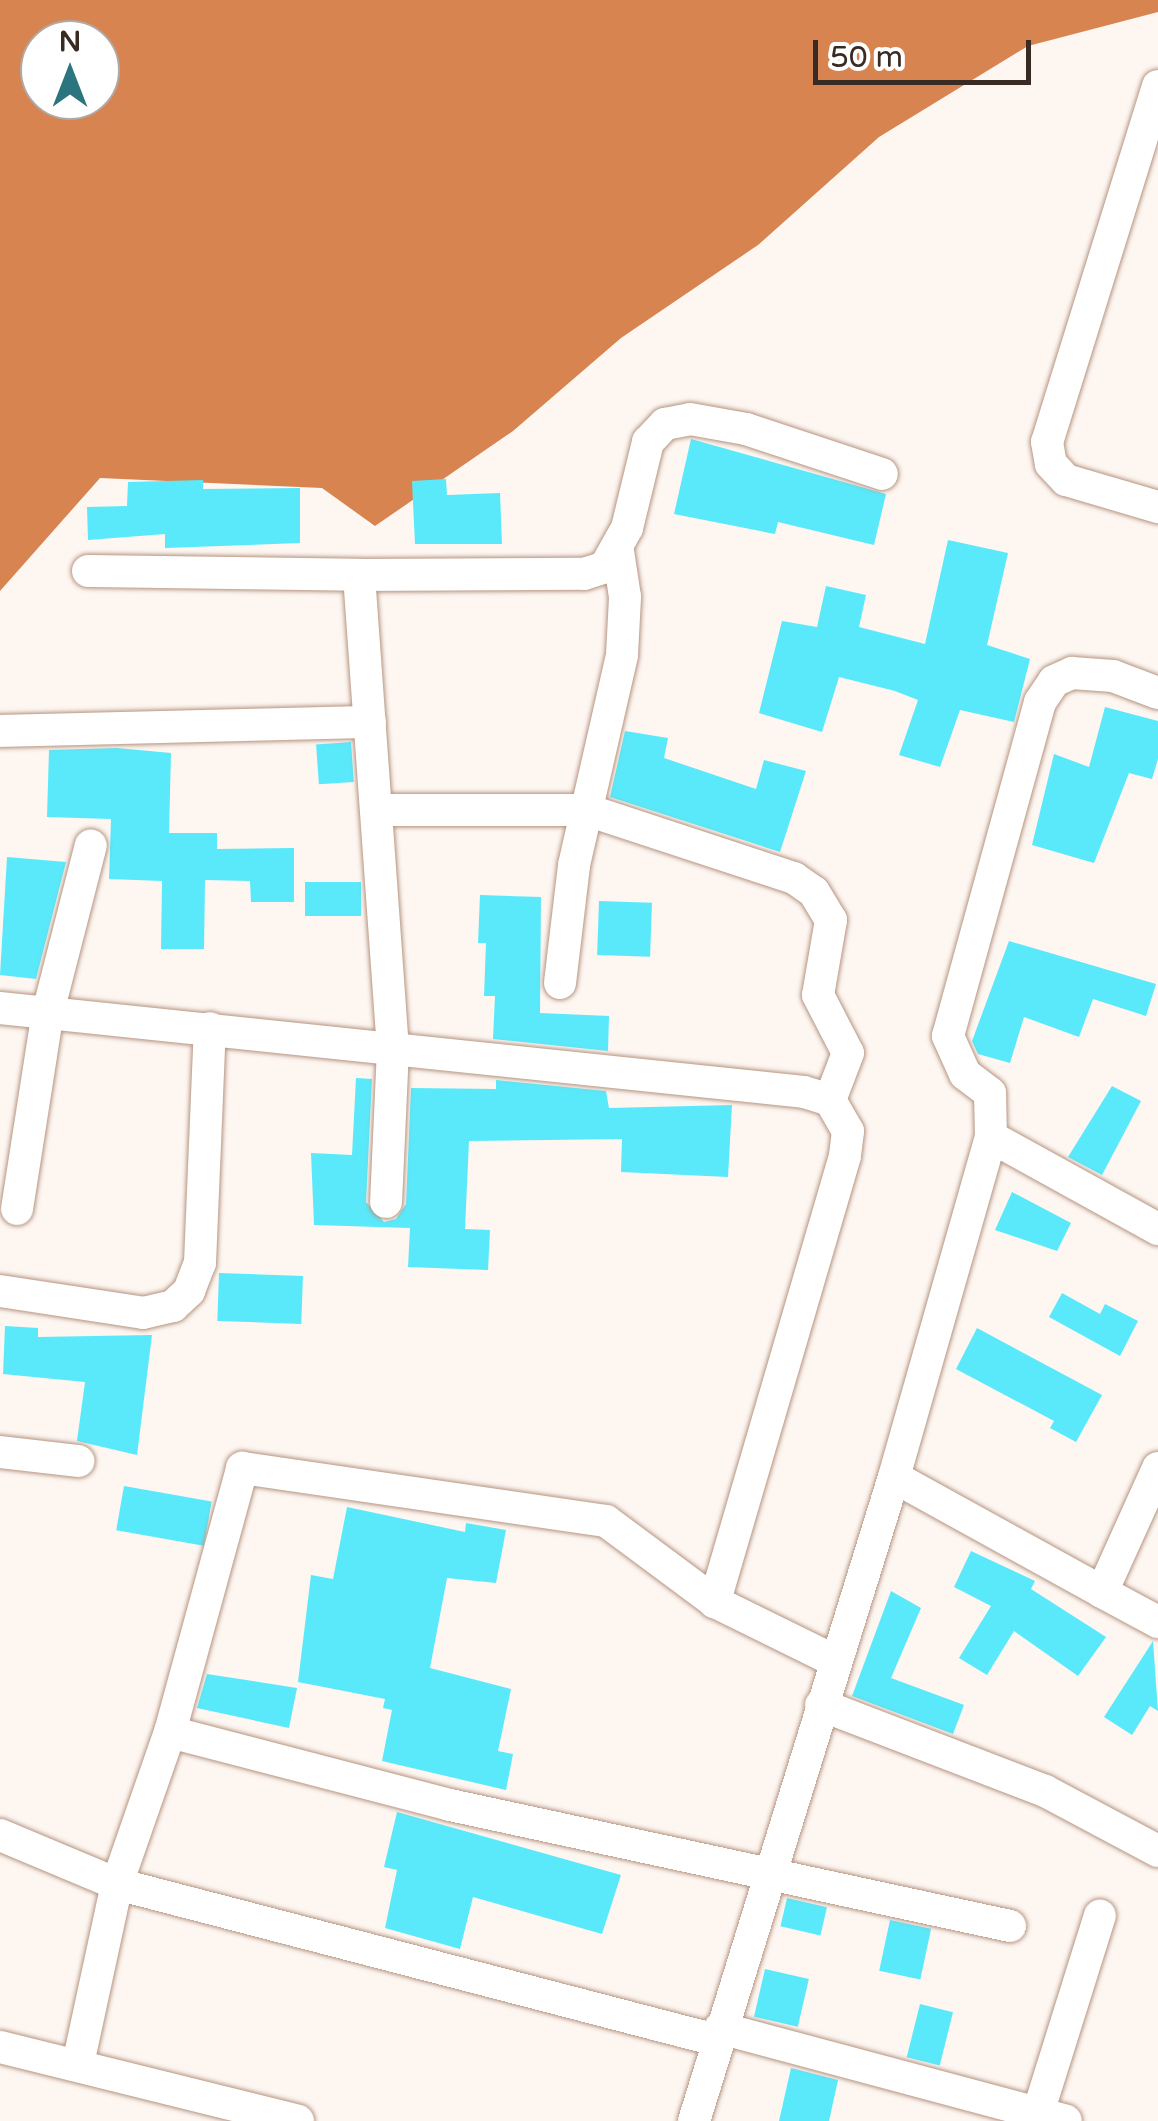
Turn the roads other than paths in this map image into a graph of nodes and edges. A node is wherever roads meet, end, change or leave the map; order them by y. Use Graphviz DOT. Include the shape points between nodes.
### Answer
graph roads {
  1 [pos="1158,86"];
  2 [pos="882,474"];
  3 [pos="1158,507"];
  4 [pos="618,551"];
  5 [pos="88,572"];
  6 [pos="359,575"];
  7 [pos="1158,693"];
  8 [pos="370,722"];
  9 [pos="0,731"];
  10 [pos="376,810"];
  11 [pos="587,810"];
  12 [pos="91,845"];
  13 [pos="560,983"];
  14 [pos="0,1008"];
  15 [pos="48,1012"];
  16 [pos="210,1028"];
  17 [pos="394,1050"];
  18 [pos="830,1100"];
  19 [pos="991,1137"];
  20 [pos="386,1202"];
  21 [pos="18,1209"];
  22 [pos="1158,1229"];
  23 [pos="0,1291"];
  24 [pos="0,1452"];
  25 [pos="78,1461"];
  26 [pos="1158,1468"];
  27 [pos="894,1477"];
  28 [pos="1102,1592"];
  29 [pos="715,1602"];
  30 [pos="1158,1622"];
  31 [pos="835,1661"];
  32 [pos="821,1704"];
  33 [pos="170,1732"];
  34 [pos="0,1835"];
  35 [pos="1158,1851"];
  36 [pos="770,1874"];
  37 [pos="117,1884"];
  38 [pos="1100,1915"];
  39 [pos="1010,1926"];
  40 [pos="718,2034"];
  41 [pos="0,2047"];
  42 [pos="78,2064"];
  43 [pos="1052,2117"];
  44 [pos="298,2121"];
  45 [pos="694,2121"];
  1 -- 3 [label="street" via="1047,442 1050,464 1066,480"];
  2 -- 4 [label="street" via="746,430 690,419 666,424 648,442"];
  4 -- 6 [label="street" via="605,567 584,574"];
  4 -- 11 [label="street" via="625,596 622,655"];
  5 -- 6 [label="street"];
  6 -- 8 [label="street"];
  7 -- 19 [label="street" via="1113,676 1072,672 1054,681 1040,702 949,1025 954,1058 990,1093"];
  8 -- 9 [label="street"];
  8 -- 10 [label="street"];
  10 -- 11 [label="street"];
  10 -- 17 [label="street"];
  11 -- 13 [label="street"];
  11 -- 18 [label="street" via="794,878 826,906 830,920 818,994 848,1053"];
  12 -- 15 [label="street"];
  14 -- 15 [label="street"];
  15 -- 16 [label="street"];
  15 -- 21 [label="street"];
  16 -- 17 [label="street"];
  16 -- 23 [label="street" via="200,1263 189,1290 174,1306 144,1313"];
  17 -- 18 [label="street"];
  17 -- 20 [label="street"];
  18 -- 29 [label="street" via="848,1131 845,1156"];
  19 -- 22 [label="street"];
  19 -- 27 [label="street"];
  24 -- 25 [label="street"];
  26 -- 28 [label="street"];
  27 -- 28 [label="street"];
  27 -- 31 [label="street"];
  28 -- 30 [label="street"];
  29 -- 31 [label="street"];
  29 -- 33 [label="street" via="606,1521 242,1468"];
  31 -- 32 [label="street"];
  32 -- 35 [label="street" via="1045,1791"];
  32 -- 36 [label="street"];
  33 -- 36 [label="street" via="450,1805"];
  33 -- 37 [label="street"];
  34 -- 37 [label="street"];
  36 -- 39 [label="street"];
  36 -- 40 [label="street"];
  37 -- 40 [label="street"];
  37 -- 42 [label="street"];
  38 -- 43 [label="street"];
  40 -- 43 [label="street"];
  40 -- 45 [label="street"];
  41 -- 42 [label="street"];
  42 -- 44 [label="street"];
}
